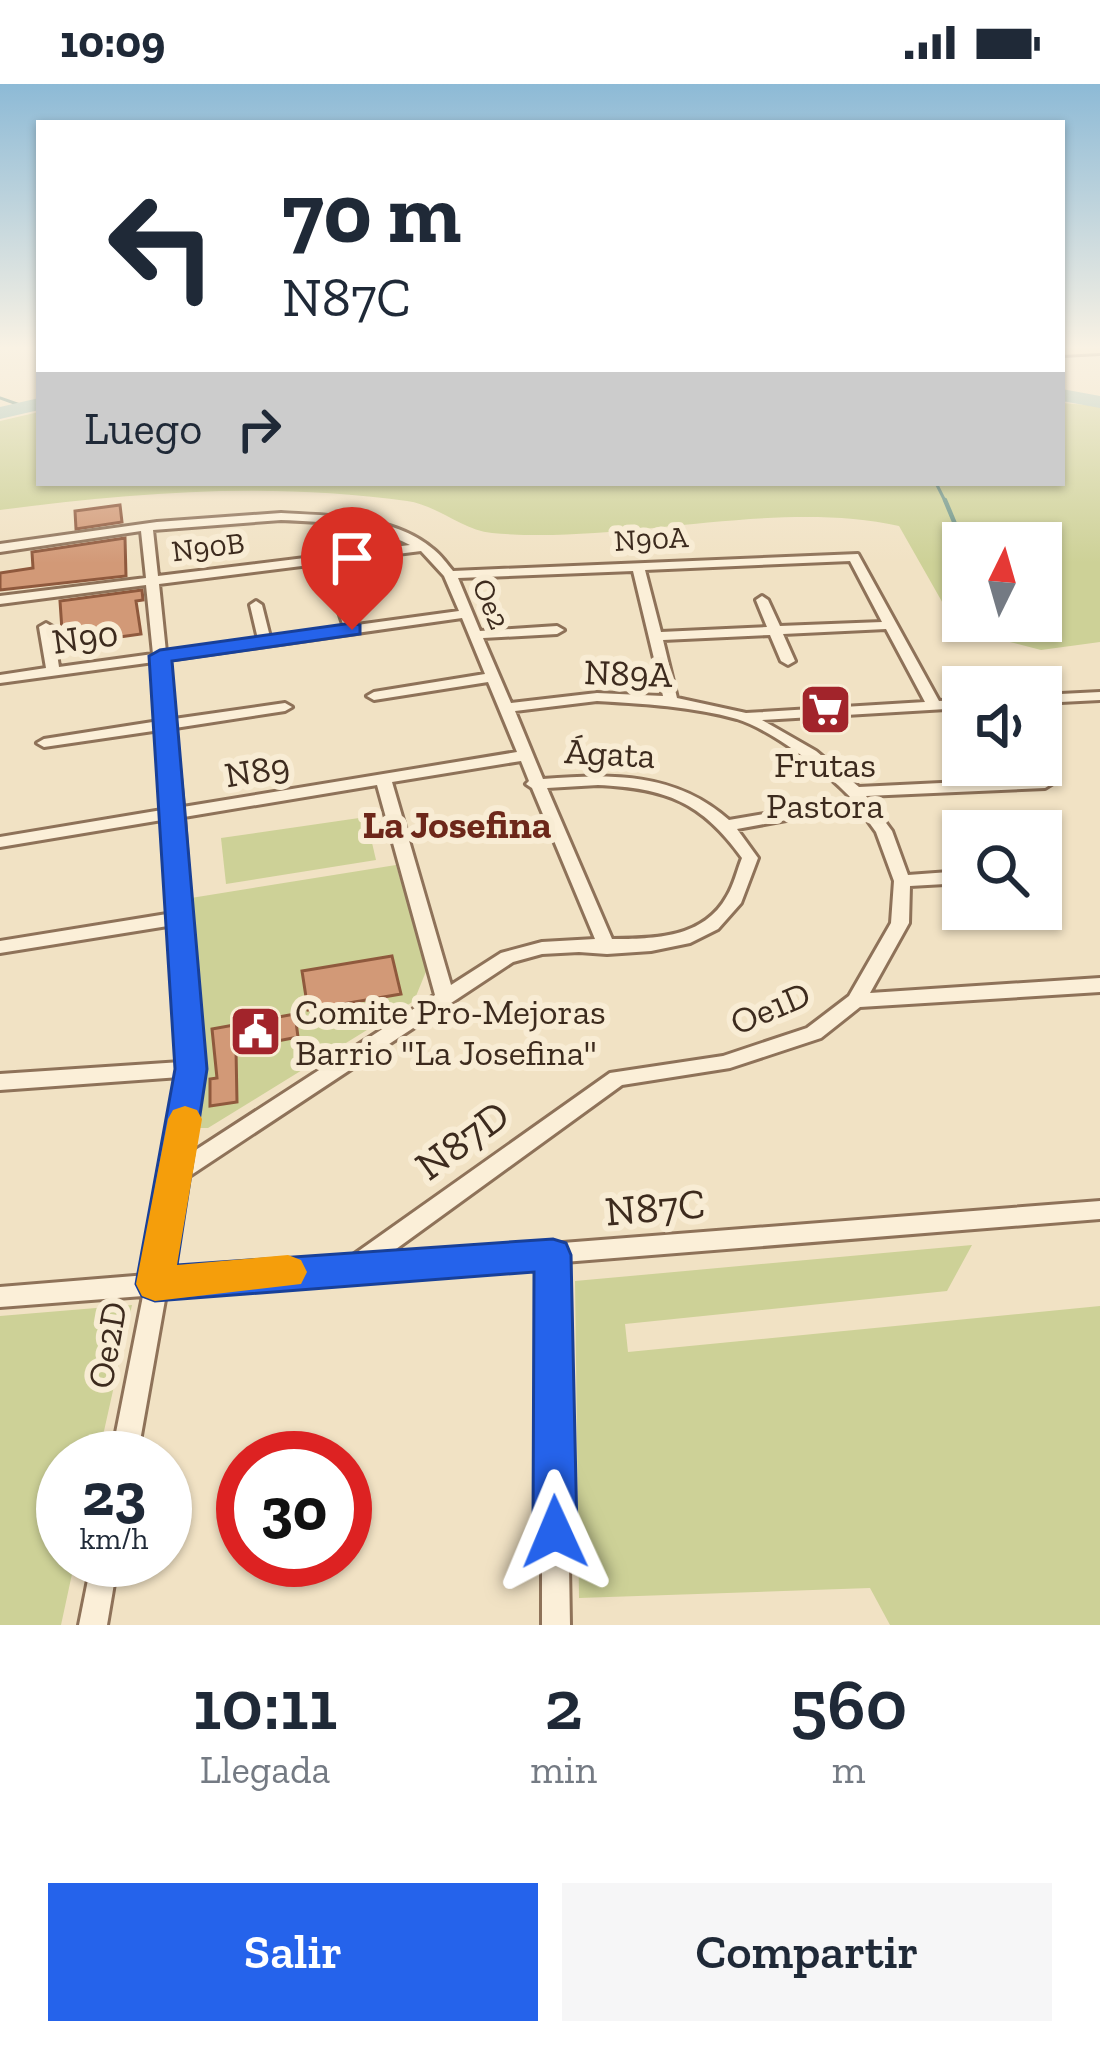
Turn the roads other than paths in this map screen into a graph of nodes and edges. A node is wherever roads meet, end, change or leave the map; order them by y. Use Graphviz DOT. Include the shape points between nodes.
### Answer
graph roads {
  1 [pos="147,530"];
  2 [pos="424,547"];
  3 [pos="0,548"];
  4 [pos="638,567"];
  5 [pos="450,575"];
  6 [pos="154,581"];
  7 [pos="338,591"];
  8 [pos="0,600"];
  9 [pos="762,600"];
  10 [pos="256,604"];
  11 [pos="464,614"];
  12 [pos="892,626"];
  13 [pos="46,627"];
  14 [pos="352,630"];
  15 [pos="557,630"];
  16 [pos="775,631"];
  17 [pos="474,635"];
  18 [pos="656,636"];
  19 [pos="266,642"];
  20 [pos="160,656"];
  21 [pos="788,661"];
  22 [pos="52,672"];
  23 [pos="493,677"];
  24 [pos="0,680"];
  25 [pos="374,696"];
  26 [pos="1100,696"];
  27 [pos="1062,699"];
  28 [pos="670,701"];
  29 [pos="942,705"];
  30 [pos="934,706"];
  31 [pos="285,707"];
  32 [pos="508,708"];
  33 [pos="746,717"];
  34 [pos="167,724"];
  35 [pos="44,743"];
  36 [pos="523,755"];
  37 [pos="383,779"];
  38 [pos="534,784"];
  39 [pos="1005,786"];
  40 [pos="858,797"];
  41 [pos="176,813"];
  42 [pos="730,825"];
  43 [pos="0,842"];
  44 [pos="942,878"];
  45 [pos="902,881"];
  46 [pos="180,918"];
  47 [pos="0,947"];
  48 [pos="607,948"];
  49 [pos="1100,985"];
  50 [pos="445,998"];
  51 [pos="856,1001"];
  52 [pos="191,1069"];
  53 [pos="617,1078"];
  54 [pos="0,1082"];
  55 [pos="178,1172"];
  56 [pos="1100,1210"];
  57 [pos="553,1255"];
  58 [pos="353,1266"];
  59 [pos="155,1284"];
  60 [pos="0,1297"];
  61 [pos="129,1431"];
  62 [pos="100,1587"];
  63 [pos="93,1625"];
  64 [pos="556,1625"];
  1 -- 2 [label="street, Oe2" via="318,517 369,524"];
  1 -- 3 [label="street, Oe2"];
  1 -- 6 [label="street, Oe2D"];
  2 -- 5 [label="street, Oe2"];
  2 -- 6 [label="street, N90B"];
  4 -- 5 [label="street, N90A"];
  4 -- 12 [label="street, N90A" via="854,557"];
  4 -- 18 [label="street"];
  5 -- 11 [label="street, Oe2"];
  6 -- 8 [label="street, N90B"];
  6 -- 20 [label="street, Oe2D"];
  7 -- 14 [label="street"];
  9 -- 16 [label="street"];
  10 -- 19 [label="street"];
  11 -- 14 [label="street, N90"];
  11 -- 17 [label="street, Oe2"];
  12 -- 16 [label="street"];
  12 -- 30 [label="street"];
  13 -- 22 [label="street"];
  14 -- 19 [label="street, N90"];
  15 -- 17 [label="street"];
  16 -- 18 [label="street"];
  16 -- 21 [label="street"];
  17 -- 23 [label="street, Oe2"];
  18 -- 28 [label="street"];
  19 -- 20 [label="street, N90"];
  20 -- 22 [label="street, N90"];
  20 -- 34 [label="street, Oe2D"];
  22 -- 24 [label="street, N90"];
  23 -- 25 [label="street"];
  23 -- 32 [label="street, Oe2"];
  26 -- 27 [label="street"];
  28 -- 32 [label="street, N89A" via="597,697"];
  28 -- 33 [label="street, N89A"];
  29 -- 30 [label="street, N89A"];
  30 -- 33 [label="street, N89A"];
  31 -- 34 [label="street"];
  32 -- 36 [label="street, Oe2"];
  33 -- 40 [label="street, N89A" via="811,754"];
  34 -- 35 [label="street"];
  34 -- 41 [label="street, Oe2D"];
  36 -- 37 [label="street, N89"];
  36 -- 38 [label="street, Oe2"];
  37 -- 41 [label="street, N89"];
  37 -- 50 [label="street"];
  38 -- 42 [label="street, Ágata" via="662,786 707,804"];
  38 -- 48 [label="street, Oe2"];
  39 -- 40 [label="street"];
  40 -- 42 [label="street"];
  40 -- 45 [label="street" via="884,831"];
  41 -- 43 [label="street, N89"];
  41 -- 46 [label="street, Oe2D"];
  42 -- 48 [label="street" via="750,857 741,898 710,928 658,945"];
  44 -- 45 [label="street"];
  45 -- 51 [label="street, Oe1D" via="900,923"];
  46 -- 47 [label="street"];
  46 -- 52 [label="street, Oe2D"];
  48 -- 50 [label="street" via="520,952"];
  49 -- 51 [label="street"];
  50 -- 55 [label="street"];
  51 -- 53 [label="street, Oe1D" via="814,1033 723,1063"];
  52 -- 54 [label="street"];
  52 -- 55 [label="street, Oe2D"];
  53 -- 58 [label="street, N87D"];
  55 -- 59 [label="street, Oe2D"];
  56 -- 57 [label="street, N87C"];
  57 -- 58 [label="street, N87C"];
  57 -- 64 [label="street"];
  58 -- 59 [label="street, N87C"];
  59 -- 60 [label="street, N87C"];
  59 -- 61 [label="street, Oe2D"];
  62 -- 63 [label="street"];
}
